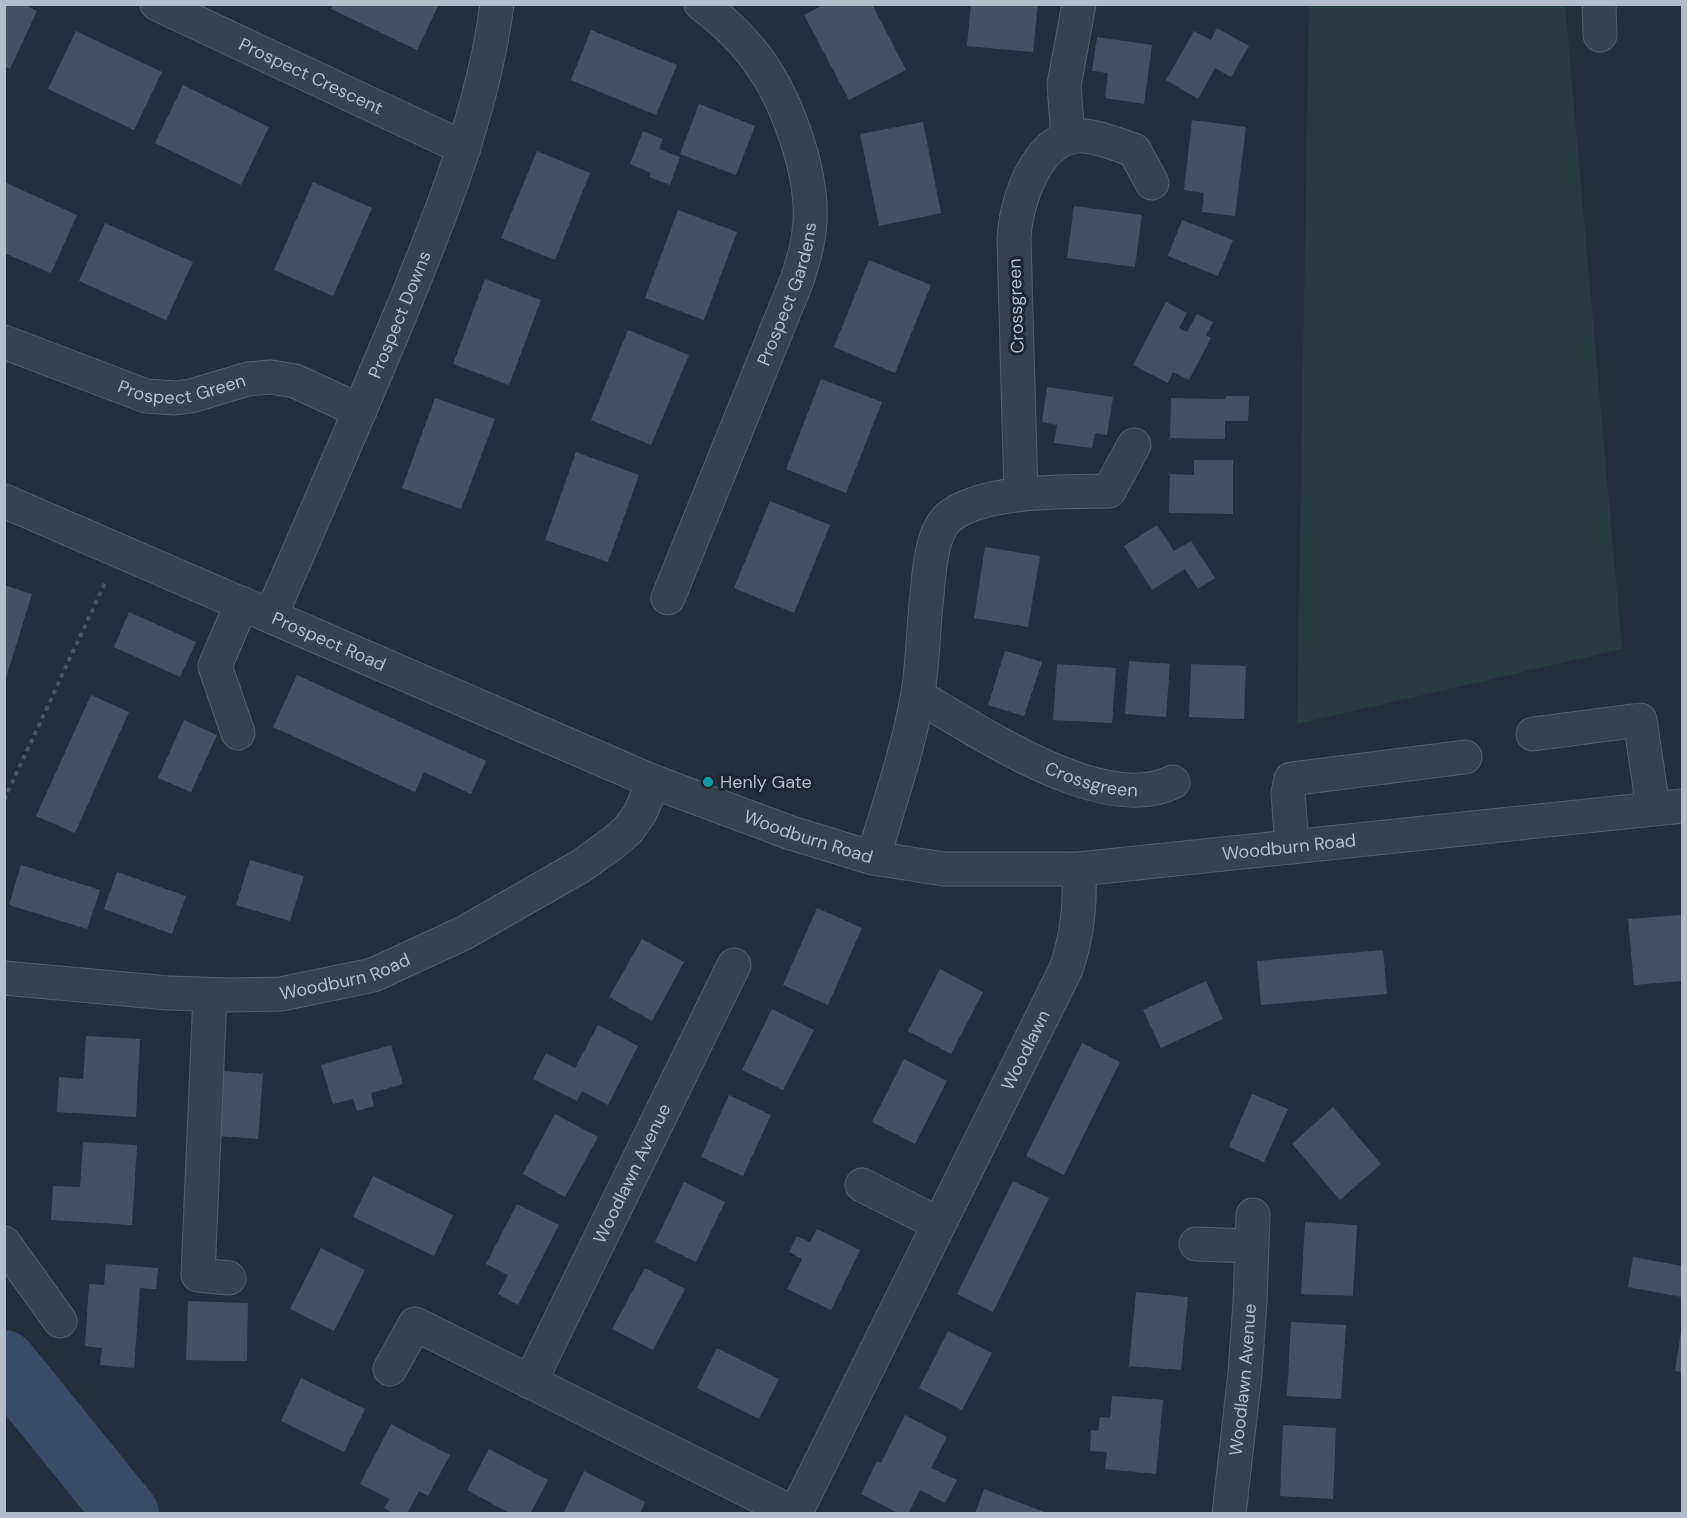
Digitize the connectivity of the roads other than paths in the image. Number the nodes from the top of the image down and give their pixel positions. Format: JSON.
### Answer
{"nodes":[{"id":1,"x":157,"y":4,"type":"edge"},
{"id":2,"x":497,"y":4,"type":"edge"},
{"id":3,"x":701,"y":4,"type":"edge"},
{"id":4,"x":1079,"y":4,"type":"edge"},
{"id":5,"x":1068,"y":138,"type":"junction"},
{"id":6,"x":464,"y":148,"type":"junction"},
{"id":7,"x":1152,"y":183,"type":"dead end"},
{"id":8,"x":4,"y":342,"type":"edge"},
{"id":9,"x":360,"y":411,"type":"junction"},
{"id":10,"x":1134,"y":445,"type":"dead end"},
{"id":11,"x":1021,"y":494,"type":"junction"},
{"id":12,"x":4,"y":501,"type":"edge"},
{"id":13,"x":668,"y":598,"type":"dead end"},
{"id":14,"x":256,"y":609,"type":"junction"},
{"id":15,"x":918,"y":696,"type":"junction"},
{"id":16,"x":238,"y":733,"type":"dead end"},
{"id":17,"x":1533,"y":734,"type":"dead end"},
{"id":18,"x":1466,"y":758,"type":"dead end"},
{"id":19,"x":654,"y":782,"type":"junction"},
{"id":20,"x":1173,"y":782,"type":"dead end"},
{"id":21,"x":1668,"y":807,"type":"edge"},
{"id":22,"x":1292,"y":847,"type":"junction"},
{"id":23,"x":873,"y":858,"type":"junction"},
{"id":24,"x":1079,"y":869,"type":"junction"},
{"id":25,"x":734,"y":965,"type":"dead end"},
{"id":26,"x":4,"y":978,"type":"edge"},
{"id":27,"x":210,"y":995,"type":"junction"},
{"id":28,"x":862,"y":1185,"type":"dead end"},
{"id":29,"x":939,"y":1224,"type":"junction"},
{"id":30,"x":4,"y":1244,"type":"edge"},
{"id":31,"x":1196,"y":1244,"type":"dead end"},
{"id":32,"x":229,"y":1278,"type":"dead end"},
{"id":33,"x":60,"y":1321,"type":"dead end"},
{"id":34,"x":390,"y":1369,"type":"dead end"},
{"id":35,"x":530,"y":1382,"type":"junction"},
{"id":36,"x":795,"y":1514,"type":"edge"},
{"id":37,"x":1229,"y":1514,"type":"edge"}],
"edges":[{"from":1,"to":6,"type":"street","name":"Prospect Crescent"},
{"from":2,"to":6,"type":"street","name":"Prospect Downs"},
{"from":3,"to":13,"type":"street","name":"Prospect Gardens"},
{"from":4,"to":5,"type":"street"},
{"from":5,"to":7,"type":"street"},
{"from":5,"to":11,"type":"street","name":"Crossgreen"},
{"from":6,"to":9,"type":"street","name":"Prospect Downs"},
{"from":8,"to":9,"type":"street","name":"Prospect Green"},
{"from":9,"to":14,"type":"street","name":"Prospect Downs"},
{"from":10,"to":11,"type":"street"},
{"from":11,"to":15,"type":"street"},
{"from":12,"to":14,"type":"street","name":"Prospect Road"},
{"from":14,"to":16,"type":"street","name":"Prospect Downs"},
{"from":14,"to":19,"type":"street","name":"Prospect Road"},
{"from":15,"to":20,"type":"street","name":"Crossgreen"},
{"from":15,"to":23,"type":"street"},
{"from":17,"to":21,"type":"street"},
{"from":18,"to":22,"type":"street"},
{"from":19,"to":23,"type":"street","name":"Woodburn Road"},
{"from":19,"to":27,"type":"street","name":"Woodburn Road"},
{"from":21,"to":22,"type":"street","name":"Woodburn Road"},
{"from":22,"to":24,"type":"street","name":"Woodburn Road"},
{"from":23,"to":24,"type":"street","name":"Woodburn Road"},
{"from":24,"to":29,"type":"street","name":"Woodlawn"},
{"from":25,"to":35,"type":"street","name":"Woodlawn Avenue"},
{"from":26,"to":27,"type":"street","name":"Woodburn Road"},
{"from":27,"to":32,"type":"street"},
{"from":28,"to":29,"type":"street"},
{"from":29,"to":36,"type":"street","name":"Woodlawn"},
{"from":30,"to":33,"type":"street"},
{"from":31,"to":37,"type":"street","name":"Woodlawn Avenue"},
{"from":34,"to":35,"type":"street"},
{"from":35,"to":36,"type":"street"}]}
